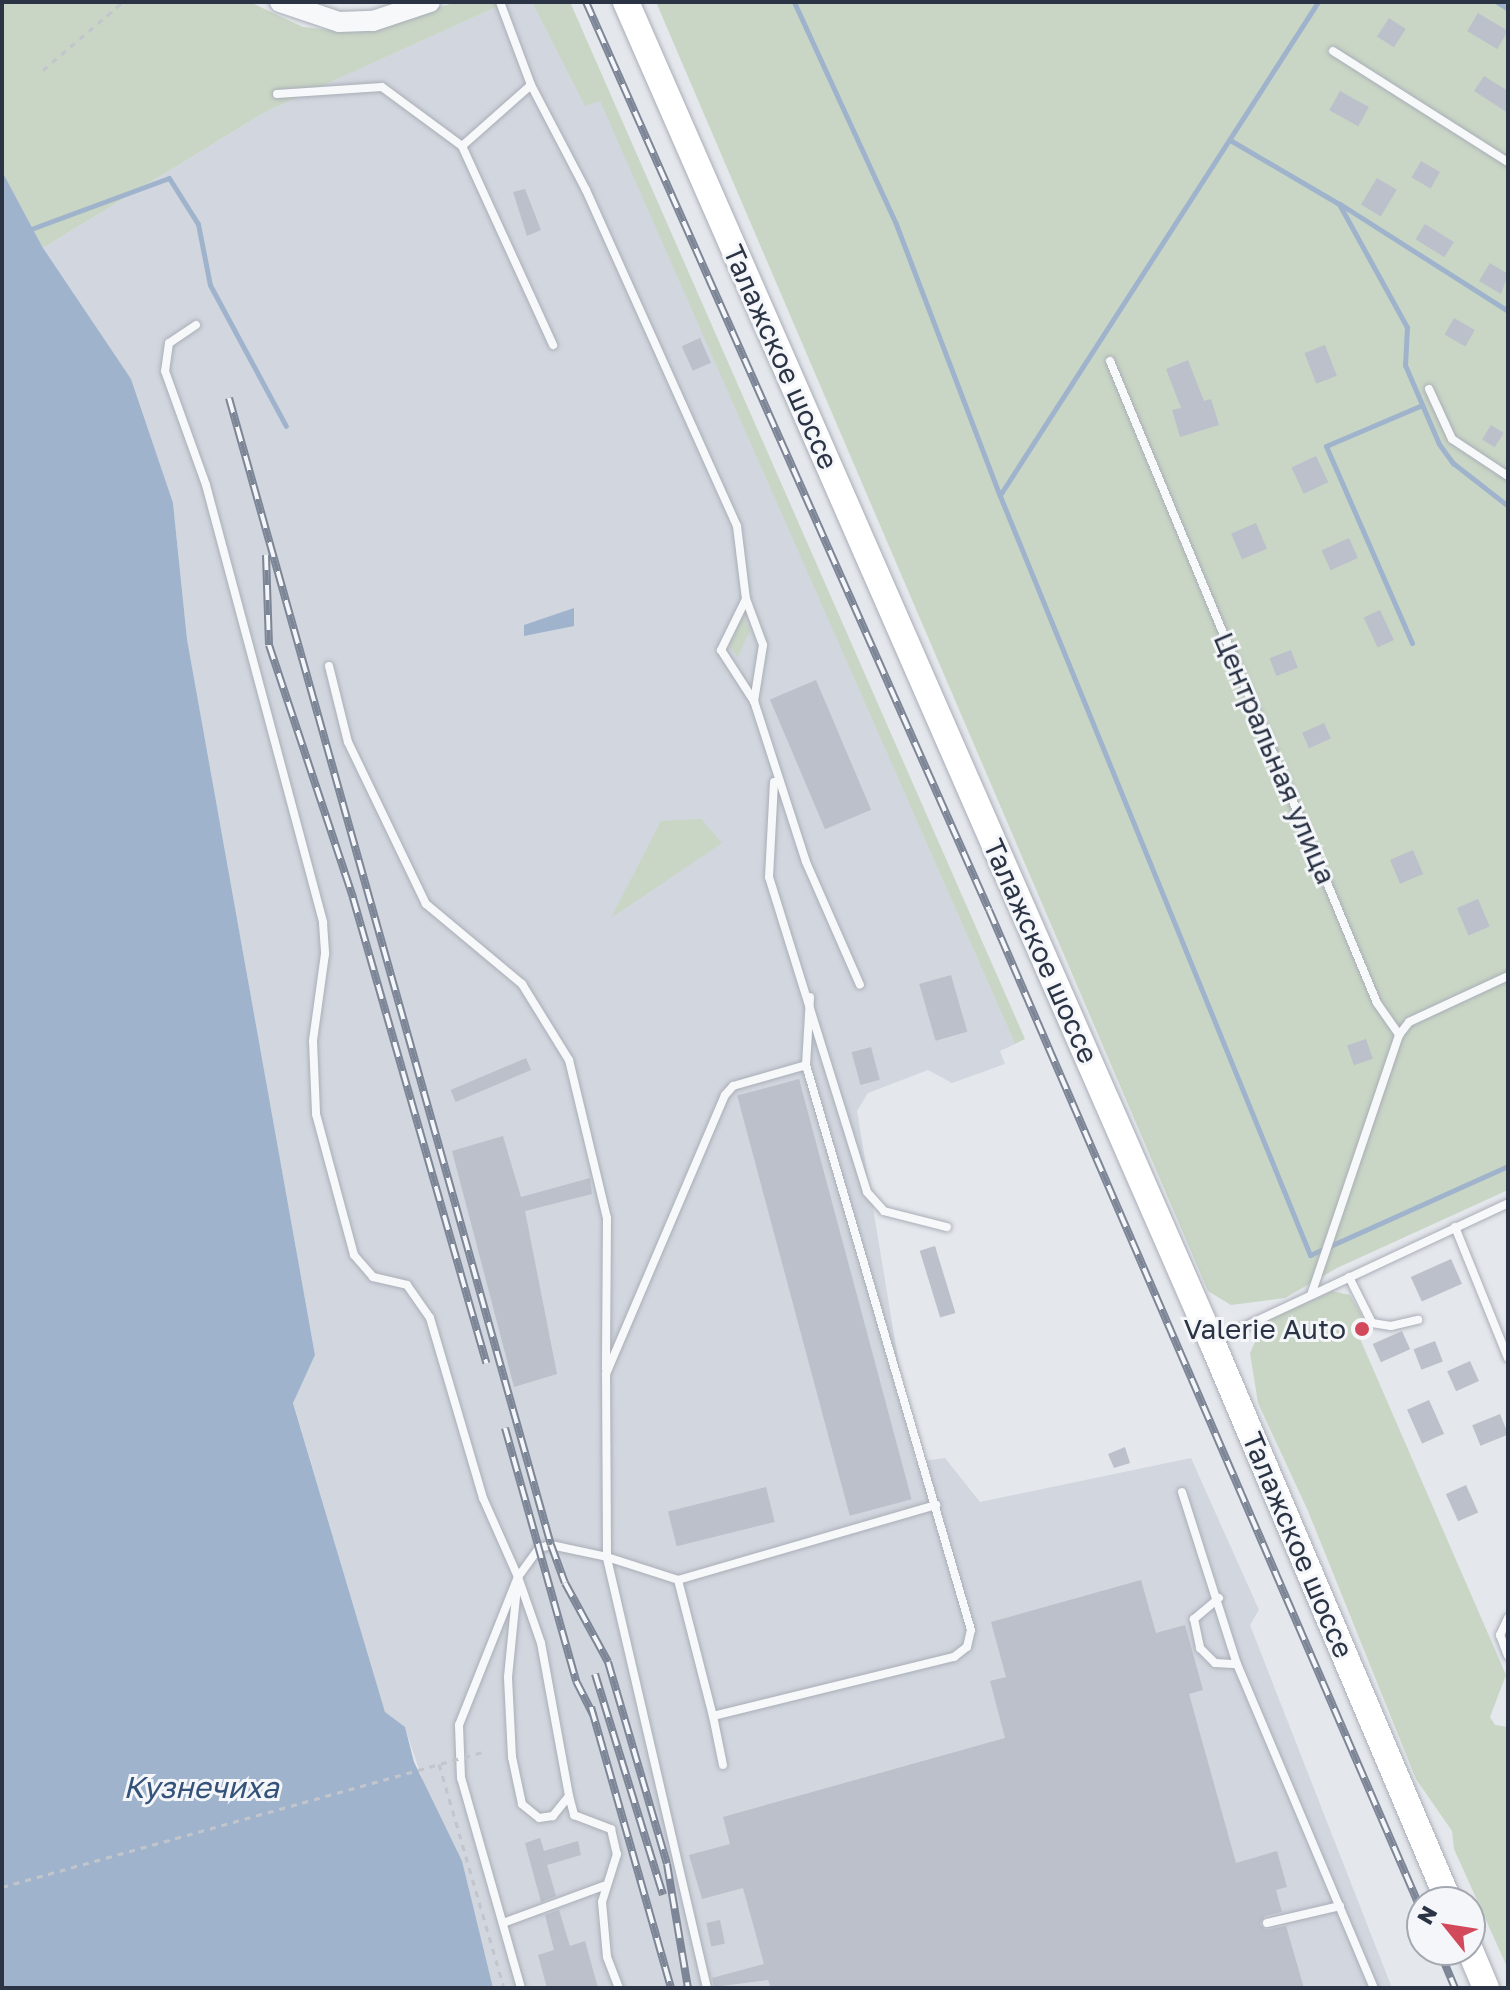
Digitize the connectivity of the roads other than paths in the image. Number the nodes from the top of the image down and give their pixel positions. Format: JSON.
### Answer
{"nodes":[{"id":1,"x":280,"y":2,"type":"edge"},
{"id":2,"x":430,"y":2,"type":"edge"},
{"id":3,"x":500,"y":2,"type":"edge"},
{"id":4,"x":626,"y":2,"type":"edge"},
{"id":5,"x":1333,"y":51,"type":"dead end"},
{"id":6,"x":531,"y":85,"type":"junction"},
{"id":7,"x":277,"y":94,"type":"dead end"},
{"id":8,"x":462,"y":146,"type":"junction"},
{"id":9,"x":1508,"y":162,"type":"edge"},
{"id":10,"x":196,"y":325,"type":"dead end"},
{"id":11,"x":553,"y":345,"type":"dead end"},
{"id":12,"x":1110,"y":361,"type":"dead end"},
{"id":13,"x":1429,"y":389,"type":"dead end"},
{"id":14,"x":1508,"y":476,"type":"edge"},
{"id":15,"x":746,"y":599,"type":"junction"},
{"id":16,"x":329,"y":666,"type":"dead end"},
{"id":17,"x":754,"y":701,"type":"junction"},
{"id":18,"x":774,"y":776,"type":"junction"},
{"id":19,"x":1508,"y":976,"type":"edge"},
{"id":20,"x":860,"y":985,"type":"dead end"},
{"id":21,"x":810,"y":997,"type":"junction"},
{"id":22,"x":1399,"y":1035,"type":"junction"},
{"id":23,"x":806,"y":1065,"type":"junction"},
{"id":24,"x":1508,"y":1203,"type":"edge"},
{"id":25,"x":947,"y":1227,"type":"dead end"},
{"id":26,"x":1455,"y":1227,"type":"junction"},
{"id":27,"x":1349,"y":1277,"type":"junction"},
{"id":28,"x":1311,"y":1295,"type":"junction"},
{"id":29,"x":1418,"y":1320,"type":"dead end"},
{"id":30,"x":1212,"y":1342,"type":"junction"},
{"id":31,"x":1508,"y":1358,"type":"edge"},
{"id":32,"x":606,"y":1374,"type":"junction"},
{"id":33,"x":1182,"y":1492,"type":"dead end"},
{"id":34,"x":936,"y":1505,"type":"junction"},
{"id":35,"x":607,"y":1557,"type":"junction"},
{"id":36,"x":518,"y":1577,"type":"junction"},
{"id":37,"x":678,"y":1580,"type":"junction"},
{"id":38,"x":1219,"y":1598,"type":"junction"},
{"id":39,"x":1508,"y":1618,"type":"edge"},
{"id":40,"x":1508,"y":1656,"type":"edge"},
{"id":41,"x":1237,"y":1664,"type":"junction"},
{"id":42,"x":713,"y":1716,"type":"junction"},
{"id":43,"x":723,"y":1765,"type":"dead end"},
{"id":44,"x":569,"y":1796,"type":"junction"},
{"id":45,"x":603,"y":1886,"type":"junction"},
{"id":46,"x":1442,"y":1886,"type":"edge"},
{"id":47,"x":1340,"y":1906,"type":"junction"},
{"id":48,"x":503,"y":1923,"type":"junction"},
{"id":49,"x":1267,"y":1923,"type":"dead end"},
{"id":50,"x":1477,"y":1966,"type":"edge"},
{"id":51,"x":521,"y":1988,"type":"edge"},
{"id":52,"x":619,"y":1988,"type":"edge"},
{"id":53,"x":707,"y":1988,"type":"edge"},
{"id":54,"x":1374,"y":1988,"type":"edge"},
{"id":55,"x":1486,"y":1988,"type":"edge"}],
"edges":[{"from":1,"to":2,"type":"street"},
{"from":3,"to":6,"type":"lane"},
{"from":4,"to":30,"type":"main road","name":"Талажское шоссе"},
{"from":5,"to":9,"type":"lane"},
{"from":6,"to":8,"type":"lane"},
{"from":6,"to":15,"type":"lane"},
{"from":7,"to":8,"type":"lane"},
{"from":8,"to":11,"type":"lane"},
{"from":10,"to":36,"type":"lane"},
{"from":12,"to":22,"type":"lane","name":"Центральная улица"},
{"from":13,"to":14,"type":"lane"},
{"from":15,"to":17,"type":"lane"},
{"from":15,"to":17,"type":"lane"},
{"from":16,"to":32,"type":"lane"},
{"from":17,"to":18,"type":"lane"},
{"from":18,"to":20,"type":"lane"},
{"from":18,"to":21,"type":"lane"},
{"from":19,"to":22,"type":"lane"},
{"from":21,"to":23,"type":"lane"},
{"from":21,"to":25,"type":"lane"},
{"from":22,"to":28,"type":"lane"},
{"from":23,"to":32,"type":"lane"},
{"from":23,"to":34,"type":"lane"},
{"from":24,"to":26,"type":"lane"},
{"from":26,"to":27,"type":"lane"},
{"from":26,"to":31,"type":"lane"},
{"from":27,"to":28,"type":"lane"},
{"from":27,"to":29,"type":"lane"},
{"from":28,"to":30,"type":"lane"},
{"from":30,"to":46,"type":"main road","name":"Талажское шоссе"},
{"from":32,"to":35,"type":"lane"},
{"from":33,"to":38,"type":"lane"},
{"from":34,"to":37,"type":"lane"},
{"from":34,"to":42,"type":"lane"},
{"from":35,"to":36,"type":"lane"},
{"from":35,"to":37,"type":"lane"},
{"from":35,"to":53,"type":"lane"},
{"from":36,"to":44,"type":"lane"},
{"from":36,"to":44,"type":"lane"},
{"from":36,"to":48,"type":"lane"},
{"from":37,"to":42,"type":"lane"},
{"from":38,"to":41,"type":"lane"},
{"from":38,"to":41,"type":"lane"},
{"from":39,"to":40,"type":"lane"},
{"from":41,"to":47,"type":"lane"},
{"from":42,"to":43,"type":"lane"},
{"from":44,"to":45,"type":"lane"},
{"from":45,"to":48,"type":"lane"},
{"from":45,"to":52,"type":"lane"},
{"from":47,"to":49,"type":"lane"},
{"from":47,"to":54,"type":"lane"},
{"from":48,"to":51,"type":"lane"},
{"from":50,"to":55,"type":"main road"}]}
